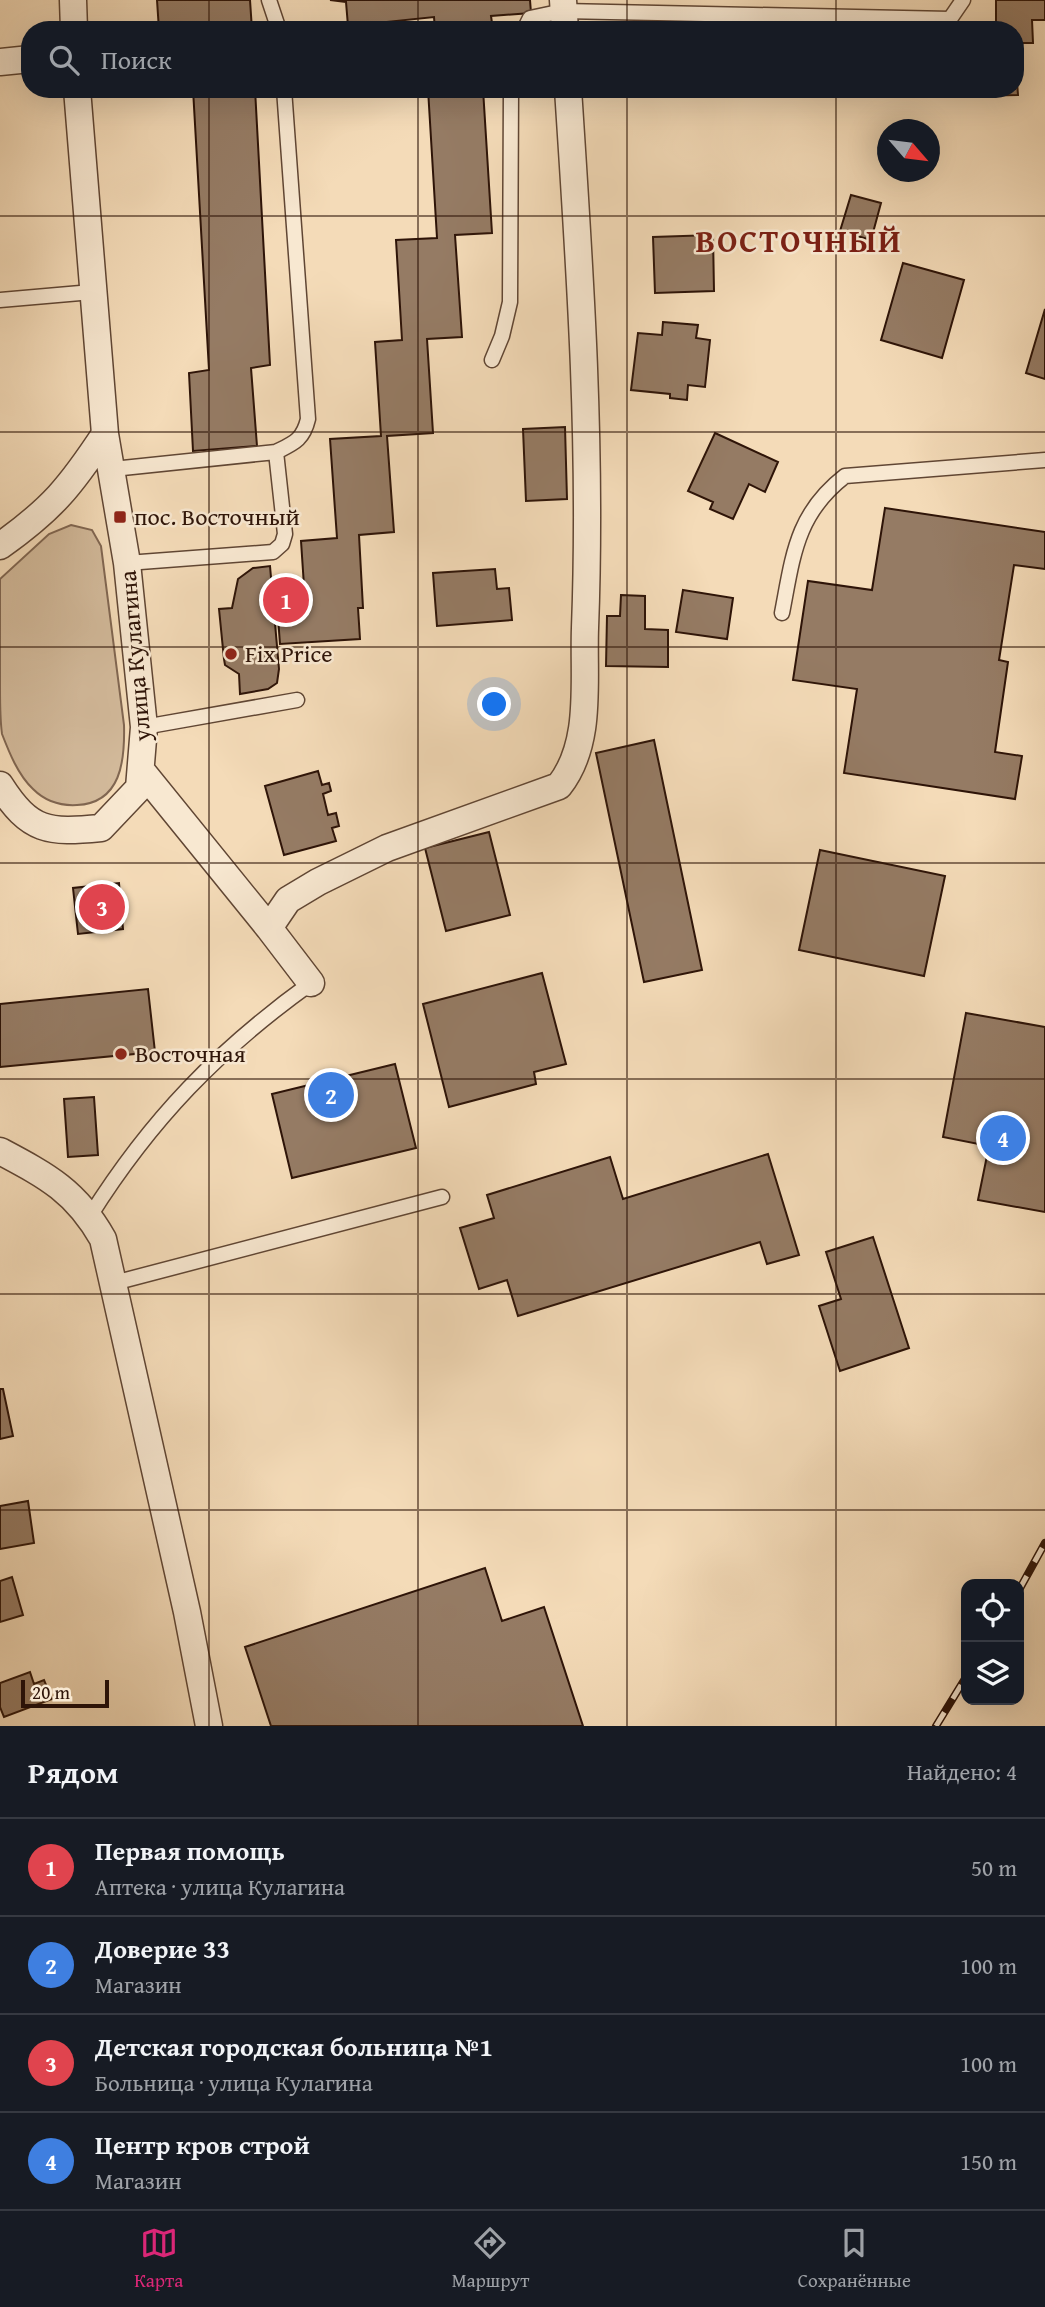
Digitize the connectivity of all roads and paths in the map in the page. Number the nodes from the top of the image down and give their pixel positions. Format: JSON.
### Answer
{"nodes":[{"id":1,"x":73,"y":0,"type":"edge"},
{"id":2,"x":269,"y":0,"type":"edge"},
{"id":3,"x":963,"y":0,"type":"edge"},
{"id":4,"x":564,"y":14,"type":"edge"},
{"id":5,"x":74,"y":21,"type":"edge"},
{"id":6,"x":276,"y":21,"type":"edge"},
{"id":7,"x":528,"y":21,"type":"edge"},
{"id":8,"x":21,"y":59,"type":"edge"},
{"id":9,"x":0,"y":62,"type":"edge"},
{"id":10,"x":78,"y":98,"type":"edge"},
{"id":11,"x":285,"y":98,"type":"edge"},
{"id":12,"x":511,"y":98,"type":"edge"},
{"id":13,"x":569,"y":98,"type":"edge"},
{"id":14,"x":92,"y":292,"type":"junction"},
{"id":15,"x":0,"y":300,"type":"edge"},
{"id":16,"x":492,"y":360,"type":"dead end"},
{"id":17,"x":105,"y":434,"type":"junction"},
{"id":18,"x":276,"y":452,"type":"junction"},
{"id":19,"x":1045,"y":460,"type":"edge"},
{"id":20,"x":113,"y":469,"type":"junction"},
{"id":21,"x":0,"y":546,"type":"edge"},
{"id":22,"x":127,"y":563,"type":"junction"},
{"id":23,"x":782,"y":613,"type":"dead end"},
{"id":24,"x":297,"y":700,"type":"dead end"},
{"id":25,"x":145,"y":727,"type":"junction"},
{"id":26,"x":141,"y":770,"type":"junction"},
{"id":27,"x":3,"y":797,"type":"edge"},
{"id":28,"x":269,"y":929,"type":"junction"},
{"id":29,"x":311,"y":983,"type":"joint"},
{"id":30,"x":0,"y":1151,"type":"edge"},
{"id":31,"x":442,"y":1197,"type":"dead end"},
{"id":32,"x":90,"y":1216,"type":"junction"},
{"id":33,"x":114,"y":1283,"type":"junction"},
{"id":34,"x":209,"y":1726,"type":"edge"}],
"edges":[{"from":1,"to":5,"type":"street"},
{"from":2,"to":6,"type":"lane"},
{"from":3,"to":4,"type":"lane"},
{"from":4,"to":7,"type":"lane"},
{"from":8,"to":9,"type":"street"},
{"from":10,"to":14,"type":"street","name":"улица Кулагина"},
{"from":11,"to":18,"type":"lane"},
{"from":12,"to":16,"type":"lane"},
{"from":13,"to":28,"type":"street"},
{"from":14,"to":15,"type":"lane"},
{"from":14,"to":17,"type":"street","name":"улица Кулагина"},
{"from":17,"to":20,"type":"street","name":"улица Кулагина"},
{"from":17,"to":21,"type":"street"},
{"from":18,"to":20,"type":"lane"},
{"from":18,"to":22,"type":"lane"},
{"from":19,"to":23,"type":"lane"},
{"from":20,"to":22,"type":"street","name":"улица Кулагина"},
{"from":22,"to":25,"type":"street","name":"улица Кулагина"},
{"from":24,"to":25,"type":"lane"},
{"from":25,"to":26,"type":"street","name":"улица Кулагина"},
{"from":26,"to":27,"type":"street","name":"улица Кулагина"},
{"from":26,"to":28,"type":"street"},
{"from":28,"to":29,"type":"street"},
{"from":29,"to":32,"type":"lane"},
{"from":30,"to":32,"type":"street"},
{"from":31,"to":33,"type":"lane"},
{"from":32,"to":33,"type":"street"},
{"from":33,"to":34,"type":"street"}]}
